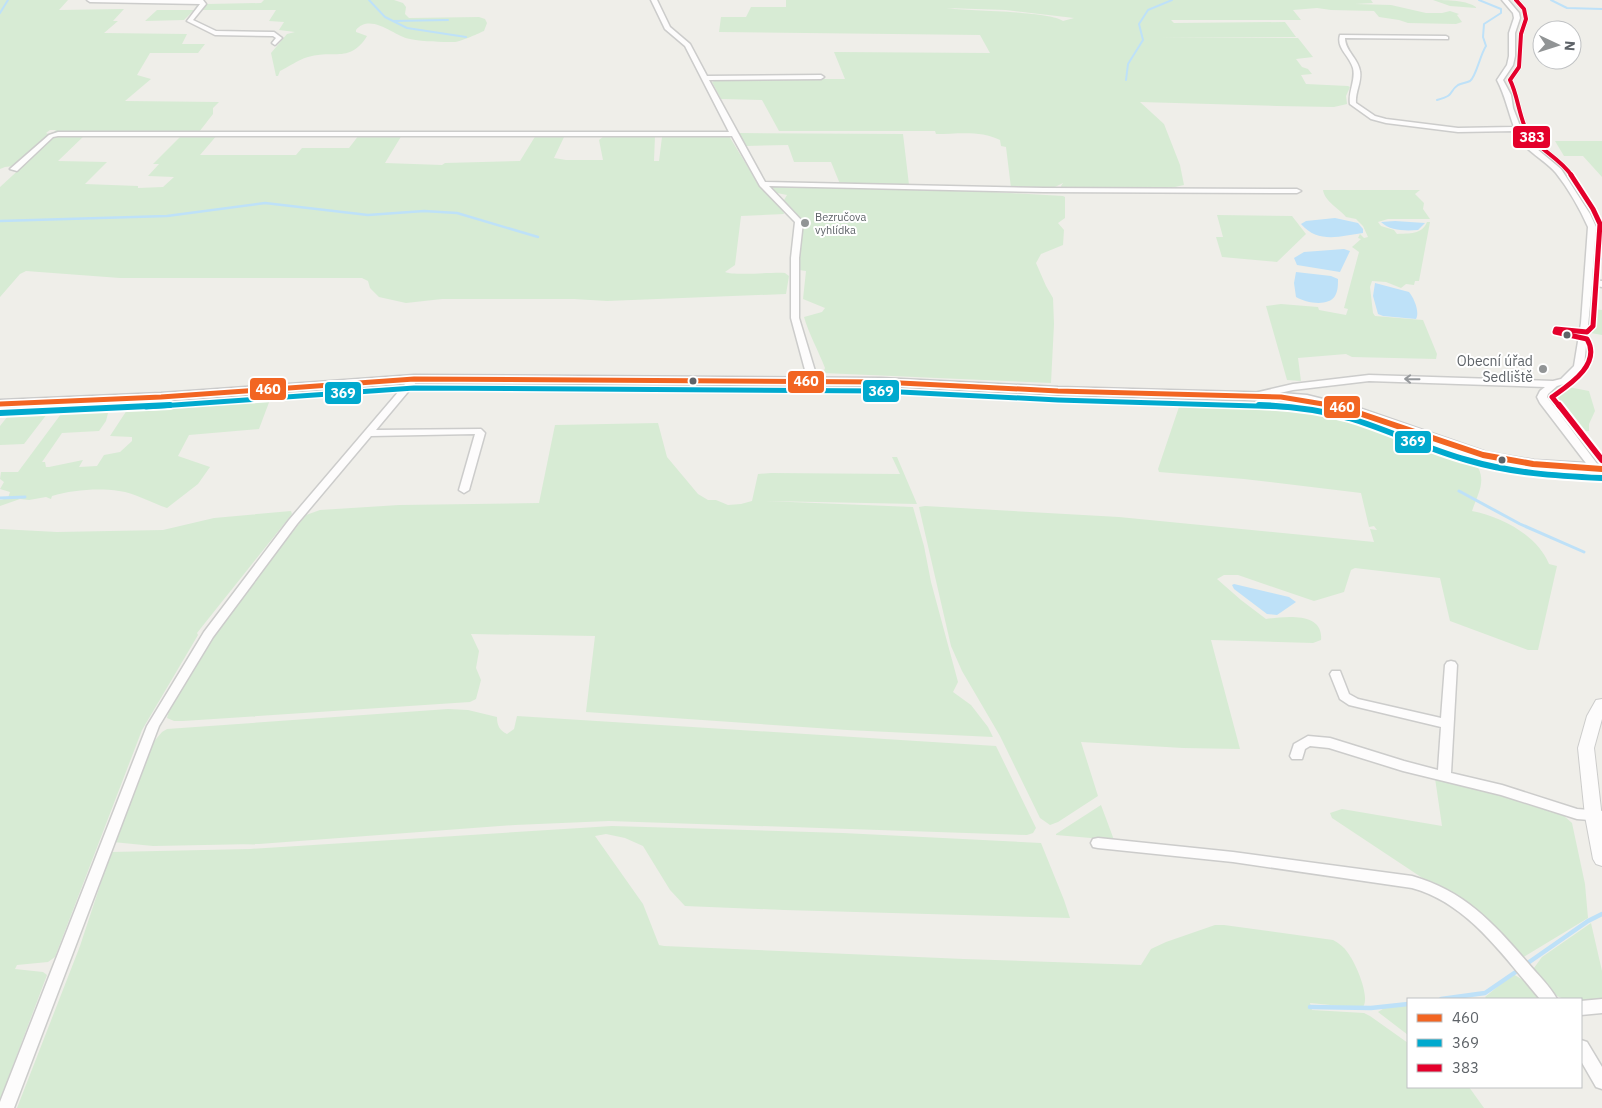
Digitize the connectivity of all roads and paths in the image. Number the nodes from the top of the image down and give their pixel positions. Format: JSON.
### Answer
{"nodes":[{"id":1,"x":90,"y":0,"type":"edge"},
{"id":2,"x":654,"y":0,"type":"edge"},
{"id":3,"x":1505,"y":0,"type":"edge"},
{"id":4,"x":1446,"y":38,"type":"dead end"},
{"id":5,"x":275,"y":43,"type":"dead end"},
{"id":6,"x":821,"y":77,"type":"dead end"},
{"id":7,"x":705,"y":78,"type":"junction"},
{"id":8,"x":1518,"y":129,"type":"junction"},
{"id":9,"x":734,"y":134,"type":"junction"},
{"id":10,"x":14,"y":169,"type":"dead end"},
{"id":11,"x":763,"y":184,"type":"junction"},
{"id":12,"x":1297,"y":191,"type":"dead end"},
{"id":13,"x":1588,"y":282,"type":"junction"},
{"id":14,"x":1602,"y":284,"type":"edge"},
{"id":15,"x":414,"y":378,"type":"junction"},
{"id":16,"x":813,"y":381,"type":"junction"},
{"id":17,"x":1554,"y":384,"type":"junction"},
{"id":18,"x":1250,"y":396,"type":"junction"},
{"id":19,"x":0,"y":404,"type":"edge"},
{"id":20,"x":368,"y":433,"type":"junction"},
{"id":21,"x":1600,"y":471,"type":"edge"},
{"id":22,"x":464,"y":490,"type":"dead end"},
{"id":23,"x":1451,"y":665,"type":"dead end"},
{"id":24,"x":1336,"y":674,"type":"dead end"},
{"id":25,"x":1602,"y":704,"type":"edge"},
{"id":26,"x":1446,"y":724,"type":"junction"},
{"id":27,"x":1298,"y":756,"type":"dead end"},
{"id":28,"x":1444,"y":776,"type":"junction"},
{"id":29,"x":1597,"y":816,"type":"edge"},
{"id":30,"x":1098,"y":843,"type":"dead end"},
{"id":31,"x":1602,"y":859,"type":"edge"},
{"id":32,"x":1548,"y":998,"type":"edge"},
{"id":33,"x":1602,"y":1006,"type":"edge"},
{"id":34,"x":1582,"y":1008,"type":"edge"},
{"id":35,"x":1582,"y":1049,"type":"edge"},
{"id":36,"x":1602,"y":1082,"type":"edge"},
{"id":37,"x":6,"y":1108,"type":"edge"}],
"edges":[{"from":1,"to":5,"type":"street"},
{"from":2,"to":7,"type":"street"},
{"from":3,"to":8,"type":"street"},
{"from":4,"to":8,"type":"street"},
{"from":6,"to":7,"type":"street"},
{"from":7,"to":9,"type":"street"},
{"from":8,"to":13,"type":"street"},
{"from":9,"to":10,"type":"street"},
{"from":9,"to":11,"type":"street"},
{"from":11,"to":12,"type":"street"},
{"from":11,"to":16,"type":"street"},
{"from":13,"to":14,"type":"street"},
{"from":13,"to":17,"type":"street"},
{"from":15,"to":16,"type":"main road"},
{"from":15,"to":19,"type":"main road"},
{"from":15,"to":20,"type":"street"},
{"from":16,"to":18,"type":"main road"},
{"from":17,"to":18,"type":"street","one_way":true},
{"from":17,"to":21,"type":"street"},
{"from":18,"to":21,"type":"main road"},
{"from":20,"to":22,"type":"street"},
{"from":20,"to":37,"type":"street"},
{"from":23,"to":26,"type":"street"},
{"from":24,"to":26,"type":"street"},
{"from":25,"to":29,"type":"street"},
{"from":26,"to":28,"type":"street"},
{"from":27,"to":28,"type":"street"},
{"from":28,"to":29,"type":"street"},
{"from":29,"to":31,"type":"street"},
{"from":30,"to":32,"type":"street"},
{"from":33,"to":34,"type":"street"},
{"from":35,"to":36,"type":"street"}]}
